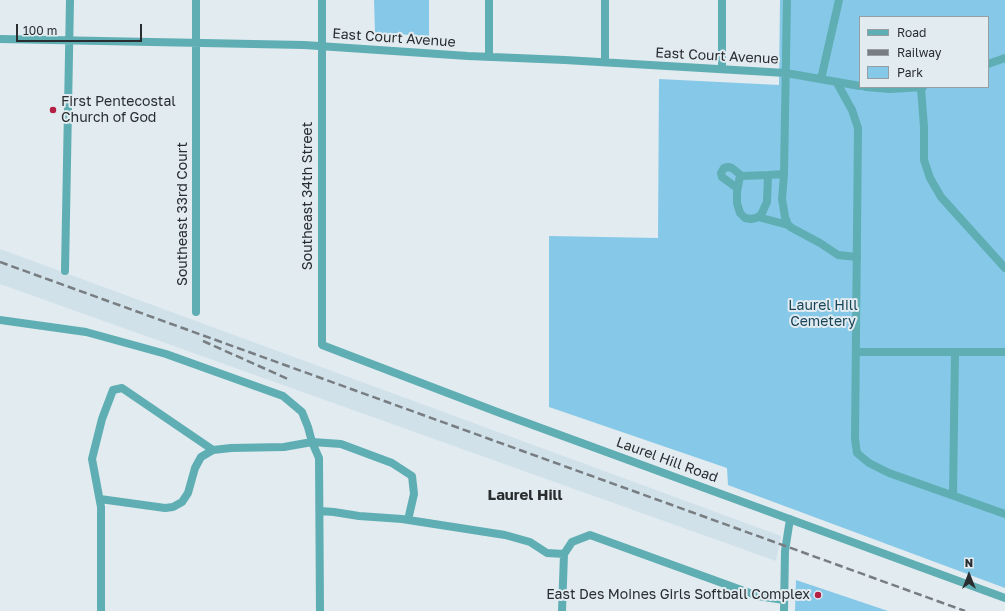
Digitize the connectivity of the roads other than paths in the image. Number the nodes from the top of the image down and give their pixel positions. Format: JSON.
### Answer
{"nodes":[{"id":1,"x":70,"y":0,"type":"edge"},
{"id":2,"x":196,"y":0,"type":"edge"},
{"id":3,"x":322,"y":0,"type":"edge"},
{"id":4,"x":489,"y":0,"type":"edge"},
{"id":5,"x":605,"y":0,"type":"edge"},
{"id":6,"x":722,"y":0,"type":"edge"},
{"id":7,"x":786,"y":0,"type":"edge"},
{"id":8,"x":839,"y":0,"type":"edge"},
{"id":9,"x":0,"y":39,"type":"edge"},
{"id":10,"x":70,"y":40,"type":"junction"},
{"id":11,"x":196,"y":43,"type":"junction"},
{"id":12,"x":321,"y":46,"type":"junction"},
{"id":13,"x":489,"y":57,"type":"junction"},
{"id":14,"x":1005,"y":58,"type":"edge"},
{"id":15,"x":605,"y":62,"type":"junction"},
{"id":16,"x":989,"y":64,"type":"edge"},
{"id":17,"x":722,"y":69,"type":"junction"},
{"id":18,"x":786,"y":73,"type":"junction"},
{"id":19,"x":820,"y":80,"type":"junction"},
{"id":20,"x":837,"y":83,"type":"junction"},
{"id":21,"x":859,"y":86,"type":"edge"},
{"id":22,"x":878,"y":88,"type":"edge"},
{"id":23,"x":922,"y":88,"type":"edge"},
{"id":24,"x":784,"y":174,"type":"junction"},
{"id":25,"x":768,"y":175,"type":"junction"},
{"id":26,"x":742,"y":176,"type":"junction"},
{"id":27,"x":737,"y":188,"type":"junction"},
{"id":28,"x":758,"y":217,"type":"junction"},
{"id":29,"x":788,"y":225,"type":"junction"},
{"id":30,"x":857,"y":257,"type":"junction"},
{"id":31,"x":1005,"y":268,"type":"edge"},
{"id":32,"x":65,"y":271,"type":"dead end"},
{"id":33,"x":196,"y":312,"type":"dead end"},
{"id":34,"x":0,"y":320,"type":"edge"},
{"id":35,"x":322,"y":345,"type":"joint"},
{"id":36,"x":856,"y":352,"type":"junction"},
{"id":37,"x":955,"y":352,"type":"junction"},
{"id":38,"x":1005,"y":352,"type":"edge"},
{"id":39,"x":312,"y":442,"type":"junction"},
{"id":40,"x":213,"y":450,"type":"junction"},
{"id":41,"x":953,"y":495,"type":"junction"},
{"id":42,"x":100,"y":499,"type":"junction"},
{"id":43,"x":320,"y":511,"type":"junction"},
{"id":44,"x":1005,"y":514,"type":"edge"},
{"id":45,"x":790,"y":519,"type":"junction"},
{"id":46,"x":408,"y":520,"type":"junction"},
{"id":47,"x":564,"y":554,"type":"junction"},
{"id":48,"x":1005,"y":598,"type":"edge"},
{"id":49,"x":784,"y":600,"type":"junction"},
{"id":50,"x":101,"y":611,"type":"edge"},
{"id":51,"x":320,"y":611,"type":"edge"},
{"id":52,"x":562,"y":611,"type":"edge"},
{"id":53,"x":784,"y":611,"type":"edge"}],
"edges":[{"from":1,"to":10,"type":"street"},
{"from":2,"to":11,"type":"street","name":"Southeast 33rd Court"},
{"from":3,"to":12,"type":"street","name":"Southeast 34th Street"},
{"from":4,"to":13,"type":"street"},
{"from":5,"to":15,"type":"street"},
{"from":6,"to":17,"type":"street"},
{"from":7,"to":18,"type":"street"},
{"from":8,"to":19,"type":"street"},
{"from":9,"to":10,"type":"street","name":"East Court Avenue"},
{"from":10,"to":11,"type":"street","name":"East Court Avenue"},
{"from":10,"to":32,"type":"street"},
{"from":11,"to":12,"type":"street","name":"East Court Avenue"},
{"from":11,"to":33,"type":"street","name":"Southeast 33rd Court"},
{"from":12,"to":13,"type":"street","name":"East Court Avenue"},
{"from":12,"to":35,"type":"street","name":"Southeast 34th Street"},
{"from":13,"to":15,"type":"street","name":"East Court Avenue"},
{"from":14,"to":16,"type":"street"},
{"from":15,"to":17,"type":"street","name":"East Court Avenue"},
{"from":17,"to":18,"type":"street","name":"East Court Avenue"},
{"from":18,"to":19,"type":"street","name":"East Court Avenue"},
{"from":18,"to":24,"type":"street"},
{"from":19,"to":20,"type":"street","name":"East Court Avenue"},
{"from":20,"to":21,"type":"street","name":"East Court Avenue"},
{"from":20,"to":30,"type":"street"},
{"from":22,"to":23,"type":"street"},
{"from":23,"to":31,"type":"street"},
{"from":24,"to":25,"type":"street"},
{"from":24,"to":29,"type":"street"},
{"from":25,"to":26,"type":"street"},
{"from":25,"to":28,"type":"street"},
{"from":26,"to":27,"type":"street"},
{"from":26,"to":27,"type":"street"},
{"from":27,"to":28,"type":"street"},
{"from":28,"to":29,"type":"street"},
{"from":29,"to":30,"type":"street"},
{"from":30,"to":36,"type":"street"},
{"from":34,"to":39,"type":"street"},
{"from":35,"to":45,"type":"street","name":"Laurel Hill Road"},
{"from":36,"to":37,"type":"street"},
{"from":36,"to":41,"type":"street"},
{"from":37,"to":38,"type":"street"},
{"from":37,"to":41,"type":"street"},
{"from":39,"to":40,"type":"street"},
{"from":39,"to":43,"type":"street"},
{"from":39,"to":46,"type":"street"},
{"from":40,"to":42,"type":"street"},
{"from":40,"to":42,"type":"street"},
{"from":41,"to":44,"type":"street"},
{"from":42,"to":50,"type":"street"},
{"from":43,"to":46,"type":"street"},
{"from":43,"to":51,"type":"street"},
{"from":45,"to":48,"type":"street","name":"Laurel Hill Road"},
{"from":45,"to":49,"type":"street"},
{"from":46,"to":47,"type":"street"},
{"from":47,"to":49,"type":"street"},
{"from":47,"to":52,"type":"street"},
{"from":49,"to":53,"type":"street"}]}
